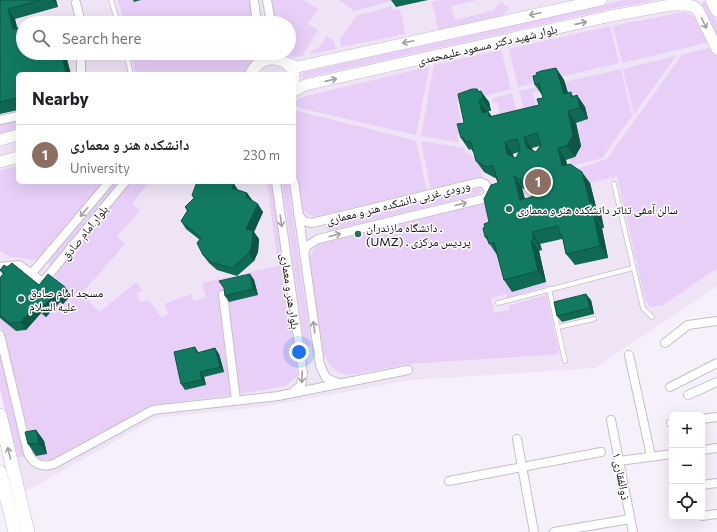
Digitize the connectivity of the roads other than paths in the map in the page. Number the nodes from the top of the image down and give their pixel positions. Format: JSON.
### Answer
{"nodes":[{"id":1,"x":112,"y":0,"type":"edge"},
{"id":2,"x":254,"y":0,"type":"edge"},
{"id":3,"x":267,"y":0,"type":"edge"},
{"id":4,"x":600,"y":0,"type":"edge"},
{"id":5,"x":670,"y":0,"type":"edge"},
{"id":6,"x":711,"y":0,"type":"edge"},
{"id":7,"x":76,"y":3,"type":"dead end"},
{"id":8,"x":688,"y":3,"type":"edge"},
{"id":9,"x":717,"y":11,"type":"edge"},
{"id":10,"x":79,"y":16,"type":"edge"},
{"id":11,"x":116,"y":16,"type":"edge"},
{"id":12,"x":256,"y":16,"type":"edge"},
{"id":13,"x":270,"y":16,"type":"edge"},
{"id":14,"x":717,"y":48,"type":"edge"},
{"id":15,"x":81,"y":60,"type":"edge"},
{"id":16,"x":128,"y":60,"type":"edge"},
{"id":17,"x":260,"y":60,"type":"edge"},
{"id":18,"x":268,"y":60,"type":"edge"},
{"id":19,"x":274,"y":60,"type":"edge"},
{"id":20,"x":282,"y":60,"type":"edge"},
{"id":21,"x":285,"y":63,"type":"junction"},
{"id":22,"x":252,"y":71,"type":"edge"},
{"id":23,"x":81,"y":72,"type":"edge"},
{"id":24,"x":131,"y":72,"type":"edge"},
{"id":25,"x":292,"y":72,"type":"edge"},
{"id":26,"x":296,"y":88,"type":"edge"},
{"id":27,"x":16,"y":116,"type":"edge"},
{"id":28,"x":0,"y":120,"type":"edge"},
{"id":29,"x":16,"y":136,"type":"edge"},
{"id":30,"x":0,"y":140,"type":"edge"},
{"id":31,"x":16,"y":158,"type":"edge"},
{"id":32,"x":0,"y":162,"type":"edge"},
{"id":33,"x":107,"y":184,"type":"edge"},
{"id":34,"x":124,"y":184,"type":"edge"},
{"id":35,"x":276,"y":184,"type":"edge"},
{"id":36,"x":294,"y":184,"type":"edge"},
{"id":37,"x":614,"y":184,"type":"dead end"},
{"id":38,"x":298,"y":213,"type":"junction"},
{"id":39,"x":304,"y":253,"type":"junction"},
{"id":40,"x":0,"y":267,"type":"edge"},
{"id":41,"x":633,"y":268,"type":"junction"},
{"id":42,"x":32,"y":273,"type":"junction"},
{"id":43,"x":549,"y":289,"type":"junction"},
{"id":44,"x":223,"y":295,"type":"edge"},
{"id":45,"x":498,"y":303,"type":"dead end"},
{"id":46,"x":652,"y":317,"type":"dead end"},
{"id":47,"x":594,"y":319,"type":"dead end"},
{"id":48,"x":717,"y":321,"type":"edge"},
{"id":49,"x":558,"y":328,"type":"junction"},
{"id":50,"x":0,"y":335,"type":"edge"},
{"id":51,"x":665,"y":343,"type":"dead end"},
{"id":52,"x":629,"y":355,"type":"dead end"},
{"id":53,"x":565,"y":361,"type":"dead end"},
{"id":54,"x":717,"y":363,"type":"edge"},
{"id":55,"x":408,"y":370,"type":"dead end"},
{"id":56,"x":717,"y":382,"type":"edge"},
{"id":57,"x":343,"y":383,"type":"junction"},
{"id":58,"x":670,"y":387,"type":"dead end"},
{"id":59,"x":290,"y":394,"type":"junction"},
{"id":60,"x":688,"y":395,"type":"dead end"},
{"id":61,"x":236,"y":400,"type":"junction"},
{"id":62,"x":0,"y":415,"type":"edge"},
{"id":63,"x":717,"y":417,"type":"edge"},
{"id":64,"x":705,"y":419,"type":"edge"},
{"id":65,"x":610,"y":420,"type":"dead end"},
{"id":66,"x":517,"y":439,"type":"dead end"},
{"id":67,"x":717,"y":448,"type":"edge"},
{"id":68,"x":705,"y":450,"type":"edge"},
{"id":69,"x":601,"y":452,"type":"dead end"},
{"id":70,"x":669,"y":454,"type":"edge"},
{"id":71,"x":651,"y":456,"type":"junction"},
{"id":72,"x":619,"y":461,"type":"junction"},
{"id":73,"x":522,"y":468,"type":"junction"},
{"id":74,"x":1,"y":477,"type":"edge"},
{"id":75,"x":449,"y":481,"type":"dead end"},
{"id":76,"x":16,"y":482,"type":"junction"},
{"id":77,"x":717,"y":482,"type":"edge"},
{"id":78,"x":705,"y":484,"type":"edge"},
{"id":79,"x":4,"y":503,"type":"edge"},
{"id":80,"x":717,"y":514,"type":"edge"},
{"id":81,"x":705,"y":516,"type":"edge"},
{"id":82,"x":630,"y":519,"type":"junction"},
{"id":83,"x":15,"y":532,"type":"edge"},
{"id":84,"x":28,"y":532,"type":"edge"},
{"id":85,"x":534,"y":532,"type":"edge"},
{"id":86,"x":554,"y":532,"type":"edge"},
{"id":87,"x":633,"y":532,"type":"edge"}],
"edges":[{"from":1,"to":11,"type":"lane"},
{"from":2,"to":12,"type":"street"},
{"from":3,"to":13,"type":"street"},
{"from":4,"to":21,"type":"main road","name":"بلوار شهید دکتر مسعود علیمحمدی","one_way":true},
{"from":5,"to":8,"type":"main road"},
{"from":6,"to":9,"type":"main road"},
{"from":7,"to":10,"type":"street"},
{"from":8,"to":14,"type":"main road","one_way":true},
{"from":26,"to":8,"type":"main road","name":"بلوار شهید دکتر مسعود علیمحمدی","one_way":true},
{"from":15,"to":23,"type":"street"},
{"from":16,"to":24,"type":"lane"},
{"from":17,"to":22,"type":"street"},
{"from":18,"to":22,"type":"main road","name":"بلوار شهید دکتر مسعود علیمحمدی"},
{"from":19,"to":21,"type":"main road","name":"بلوار شهید دکتر مسعود علیمحمدی"},
{"from":20,"to":21,"type":"street"},
{"from":21,"to":25,"type":"main road"},
{"from":27,"to":28,"type":"street"},
{"from":29,"to":30,"type":"main road"},
{"from":31,"to":32,"type":"main road"},
{"from":33,"to":42,"type":"street","name":"بلوار امام صادق","one_way":true},
{"from":34,"to":42,"type":"street","name":"بلوار امام صادق"},
{"from":35,"to":59,"type":"street","name":"بلوار هنر و معماری","one_way":true},
{"from":36,"to":38,"type":"street","name":"بلوار هنر و معماری"},
{"from":37,"to":41,"type":"lane"},
{"from":38,"to":39,"type":"street","name":"بلوار هنر و معماری"},
{"from":39,"to":38,"type":"street","name":"ورودی غربی دانشکده هنر و معماری","one_way":true},
{"from":57,"to":39,"type":"street","name":"بلوار هنر و معماری","one_way":true},
{"from":40,"to":42,"type":"street"},
{"from":41,"to":43,"type":"lane"},
{"from":41,"to":46,"type":"lane"},
{"from":43,"to":45,"type":"lane"},
{"from":43,"to":49,"type":"lane"},
{"from":44,"to":61,"type":"street"},
{"from":47,"to":49,"type":"lane"},
{"from":48,"to":51,"type":"street"},
{"from":49,"to":53,"type":"lane"},
{"from":50,"to":61,"type":"street"},
{"from":52,"to":71,"type":"street"},
{"from":54,"to":58,"type":"street"},
{"from":55,"to":57,"type":"street"},
{"from":56,"to":60,"type":"street"},
{"from":57,"to":59,"type":"street"},
{"from":59,"to":61,"type":"street"},
{"from":76,"to":62,"type":"main road","one_way":true},
{"from":63,"to":64,"type":"street"},
{"from":65,"to":72,"type":"street","name":"ذوالفقاری ۱"},
{"from":66,"to":73,"type":"street"},
{"from":67,"to":68,"type":"street"},
{"from":69,"to":73,"type":"street"},
{"from":70,"to":71,"type":"street"},
{"from":71,"to":72,"type":"street"},
{"from":72,"to":82,"type":"street","name":"ذوالفقاری ۱"},
{"from":73,"to":75,"type":"street"},
{"from":73,"to":85,"type":"street"},
{"from":74,"to":76,"type":"main road"},
{"from":74,"to":79,"type":"main road"},
{"from":76,"to":84,"type":"main road"},
{"from":77,"to":78,"type":"street"},
{"from":79,"to":83,"type":"main road"},
{"from":80,"to":81,"type":"street"},
{"from":82,"to":86,"type":"street"},
{"from":82,"to":87,"type":"street","name":"ذوالفقاری ۱"}]}
